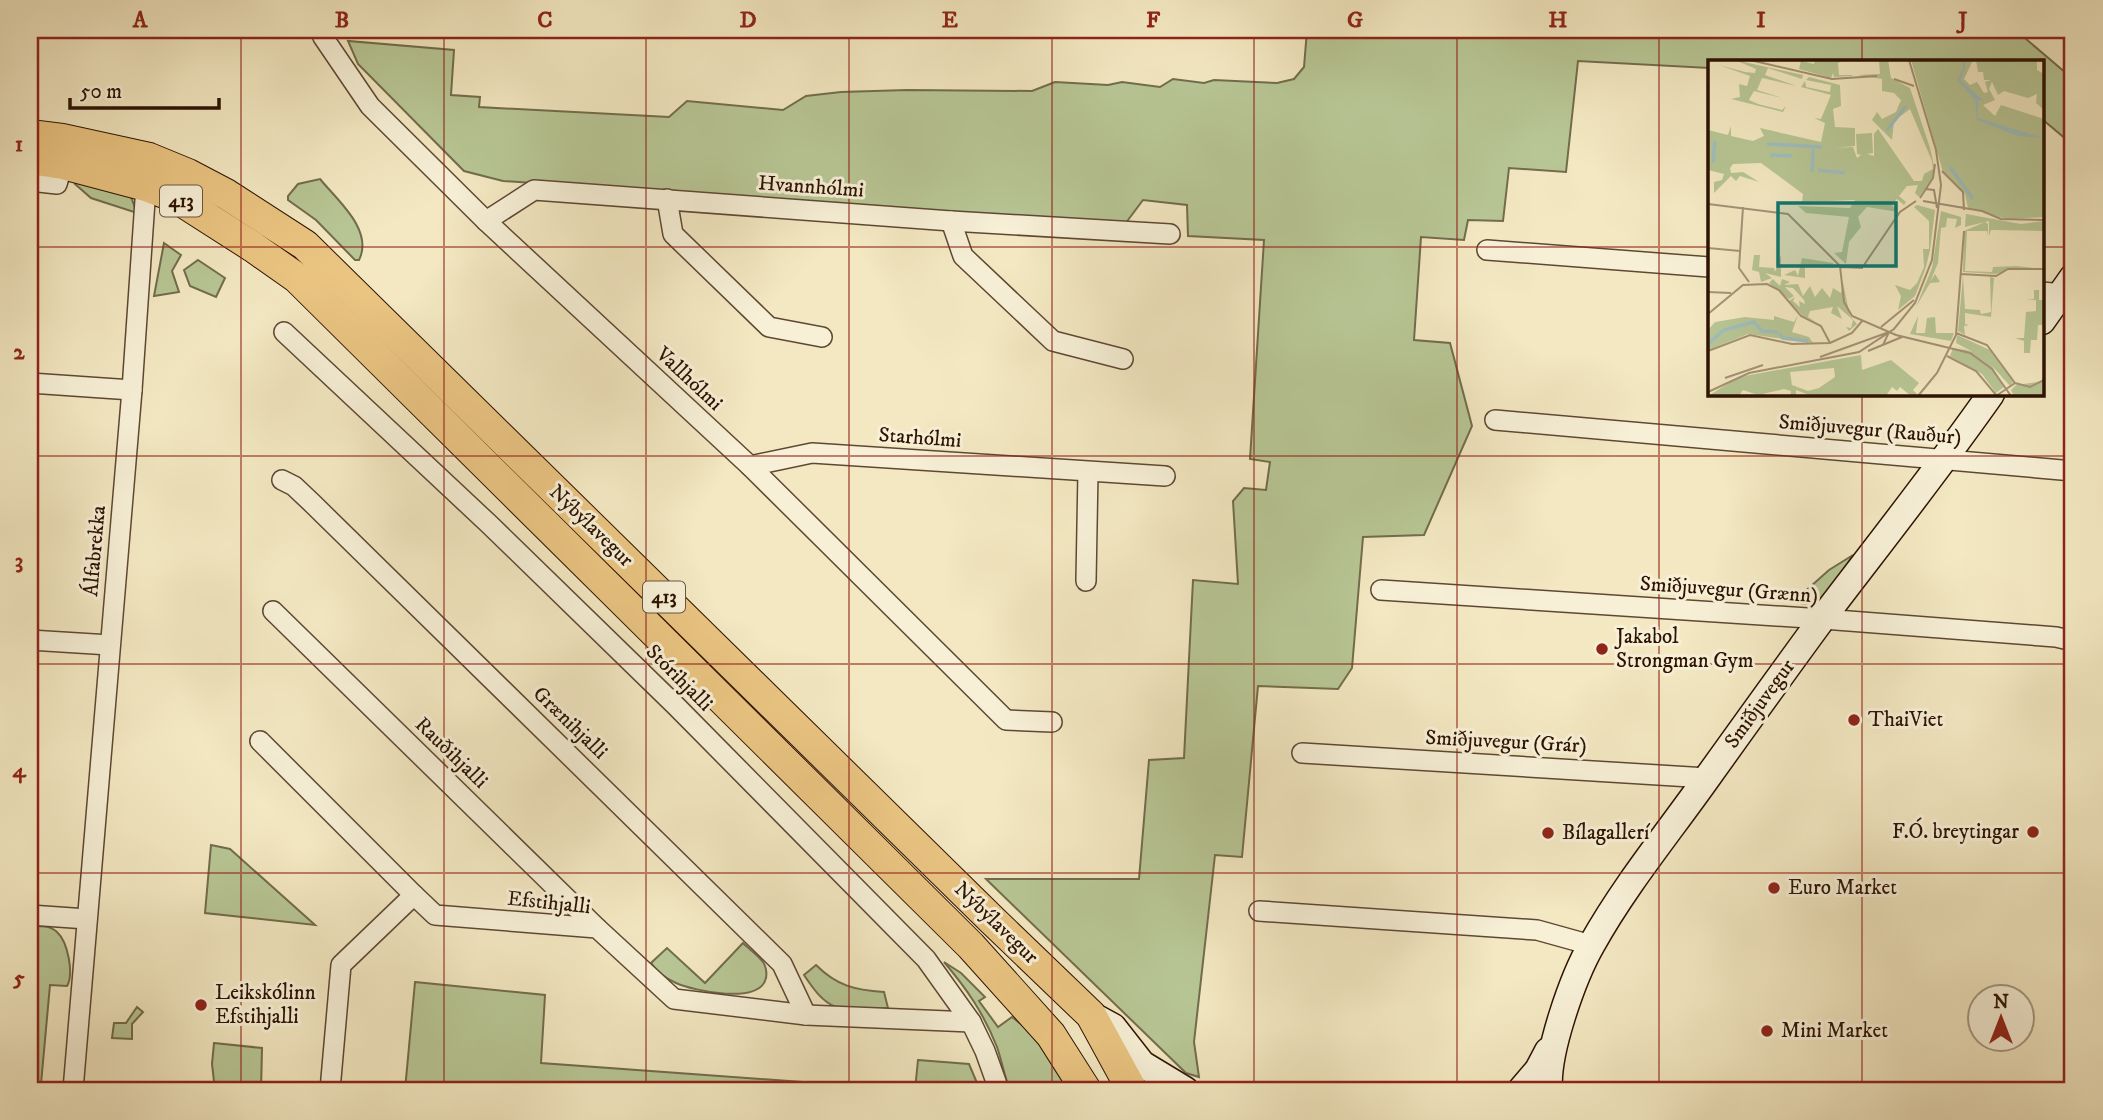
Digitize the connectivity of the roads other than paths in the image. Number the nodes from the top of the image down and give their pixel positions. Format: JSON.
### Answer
{"nodes":[{"id":1,"x":320,"y":30,"type":"edge"},
{"id":2,"x":30,"y":135,"type":"edge"},
{"id":3,"x":30,"y":159,"type":"edge"},
{"id":4,"x":63,"y":164,"type":"junction"},
{"id":5,"x":30,"y":181,"type":"edge"},
{"id":6,"x":146,"y":186,"type":"junction"},
{"id":7,"x":667,"y":199,"type":"junction"},
{"id":8,"x":486,"y":221,"type":"junction"},
{"id":9,"x":951,"y":221,"type":"junction"},
{"id":10,"x":1170,"y":234,"type":"dead end"},
{"id":11,"x":1487,"y":250,"type":"dead end"},
{"id":12,"x":1708,"y":267,"type":"edge"},
{"id":13,"x":2062,"y":289,"type":"edge"},
{"id":14,"x":2044,"y":318,"type":"edge"},
{"id":15,"x":284,"y":332,"type":"dead end"},
{"id":16,"x":822,"y":337,"type":"dead end"},
{"id":17,"x":1123,"y":359,"type":"dead end"},
{"id":18,"x":30,"y":383,"type":"edge"},
{"id":19,"x":132,"y":390,"type":"junction"},
{"id":20,"x":1990,"y":396,"type":"edge"},
{"id":21,"x":1494,"y":421,"type":"dead end"},
{"id":22,"x":1945,"y":459,"type":"junction"},
{"id":23,"x":750,"y":466,"type":"junction"},
{"id":24,"x":2073,"y":471,"type":"edge"},
{"id":25,"x":1088,"y":472,"type":"junction"},
{"id":26,"x":1165,"y":476,"type":"dead end"},
{"id":27,"x":282,"y":480,"type":"dead end"},
{"id":28,"x":1086,"y":581,"type":"dead end"},
{"id":29,"x":1381,"y":590,"type":"dead end"},
{"id":30,"x":273,"y":611,"type":"dead end"},
{"id":31,"x":1823,"y":619,"type":"junction"},
{"id":32,"x":30,"y":640,"type":"edge"},
{"id":33,"x":2073,"y":641,"type":"edge"},
{"id":34,"x":110,"y":645,"type":"junction"},
{"id":35,"x":1052,"y":722,"type":"dead end"},
{"id":36,"x":260,"y":741,"type":"dead end"},
{"id":37,"x":1302,"y":753,"type":"dead end"},
{"id":38,"x":1707,"y":778,"type":"junction"},
{"id":39,"x":414,"y":895,"type":"junction"},
{"id":40,"x":1259,"y":911,"type":"dead end"},
{"id":41,"x":30,"y":915,"type":"edge"},
{"id":42,"x":87,"y":919,"type":"junction"},
{"id":43,"x":597,"y":928,"type":"junction"},
{"id":44,"x":1591,"y":945,"type":"junction"},
{"id":45,"x":1091,"y":1015,"type":"junction"},
{"id":46,"x":806,"y":1016,"type":"junction"},
{"id":47,"x":971,"y":1021,"type":"junction"},
{"id":48,"x":1558,"y":1031,"type":"junction"},
{"id":49,"x":73,"y":1090,"type":"edge"},
{"id":50,"x":330,"y":1090,"type":"edge"},
{"id":51,"x":999,"y":1090,"type":"edge"},
{"id":52,"x":1086,"y":1090,"type":"edge"},
{"id":53,"x":1132,"y":1090,"type":"edge"},
{"id":54,"x":1185,"y":1090,"type":"edge"},
{"id":55,"x":1521,"y":1090,"type":"edge"},
{"id":56,"x":1549,"y":1090,"type":"edge"}],
"edges":[{"from":1,"to":8,"type":"street","name":"Vallhólmi"},
{"from":2,"to":45,"type":"main road","name":"Nýbýlavegur","number":"413"},
{"from":3,"to":4,"type":"main road","name":"Nýbýlavegur","number":"413"},
{"from":4,"to":5,"type":"street"},
{"from":4,"to":6,"type":"main road","name":"Nýbýlavegur","number":"413"},
{"from":6,"to":19,"type":"street","name":"Álfabrekka"},
{"from":6,"to":52,"type":"main road","name":"Nýbýlavegur","number":"413"},
{"from":7,"to":8,"type":"street","name":"Hvannhólmi"},
{"from":7,"to":9,"type":"street","name":"Hvannhólmi"},
{"from":7,"to":16,"type":"street"},
{"from":8,"to":23,"type":"street","name":"Vallhólmi"},
{"from":9,"to":10,"type":"street","name":"Hvannhólmi"},
{"from":9,"to":17,"type":"street"},
{"from":11,"to":12,"type":"street"},
{"from":13,"to":14,"type":"street"},
{"from":15,"to":47,"type":"street","name":"Stórihjalli"},
{"from":18,"to":19,"type":"street"},
{"from":19,"to":34,"type":"street","name":"Álfabrekka"},
{"from":20,"to":22,"type":"street","name":"Smiðjuvegur"},
{"from":21,"to":22,"type":"street","name":"Smiðjuvegur (Rauður)"},
{"from":22,"to":24,"type":"street","name":"Smiðjuvegur (Rauður)"},
{"from":22,"to":31,"type":"street","name":"Smiðjuvegur"},
{"from":23,"to":25,"type":"street","name":"Starhólmi"},
{"from":23,"to":35,"type":"street","name":"Vallhólmi"},
{"from":25,"to":26,"type":"street","name":"Starhólmi"},
{"from":25,"to":28,"type":"street"},
{"from":27,"to":46,"type":"street","name":"Grænihjalli"},
{"from":29,"to":31,"type":"street","name":"Smiðjuvegur (Grænn)"},
{"from":30,"to":43,"type":"street","name":"Rauðihjalli"},
{"from":31,"to":33,"type":"street","name":"Smiðjuvegur (Grænn)"},
{"from":31,"to":38,"type":"street","name":"Smiðjuvegur"},
{"from":32,"to":34,"type":"street"},
{"from":34,"to":42,"type":"street","name":"Álfabrekka"},
{"from":36,"to":39,"type":"street","name":"Efstihjalli"},
{"from":37,"to":38,"type":"street","name":"Smiðjuvegur (Grár)"},
{"from":38,"to":44,"type":"street","name":"Smiðjuvegur"},
{"from":39,"to":43,"type":"street","name":"Efstihjalli"},
{"from":39,"to":50,"type":"street"},
{"from":40,"to":44,"type":"street"},
{"from":41,"to":42,"type":"street"},
{"from":42,"to":49,"type":"street","name":"Álfabrekka"},
{"from":43,"to":46,"type":"street","name":"Efstihjalli"},
{"from":44,"to":48,"type":"street","name":"Smiðjuvegur"},
{"from":45,"to":53,"type":"main road","name":"Nýbýlavegur","number":"413"},
{"from":45,"to":54,"type":"street"},
{"from":46,"to":47,"type":"street","name":"Efstihjalli"},
{"from":47,"to":51,"type":"street","name":"Stórihjalli"},
{"from":48,"to":55,"type":"street","name":"Smiðjuvegur"},
{"from":48,"to":56,"type":"street","name":"Smiðjuvegur"}]}
